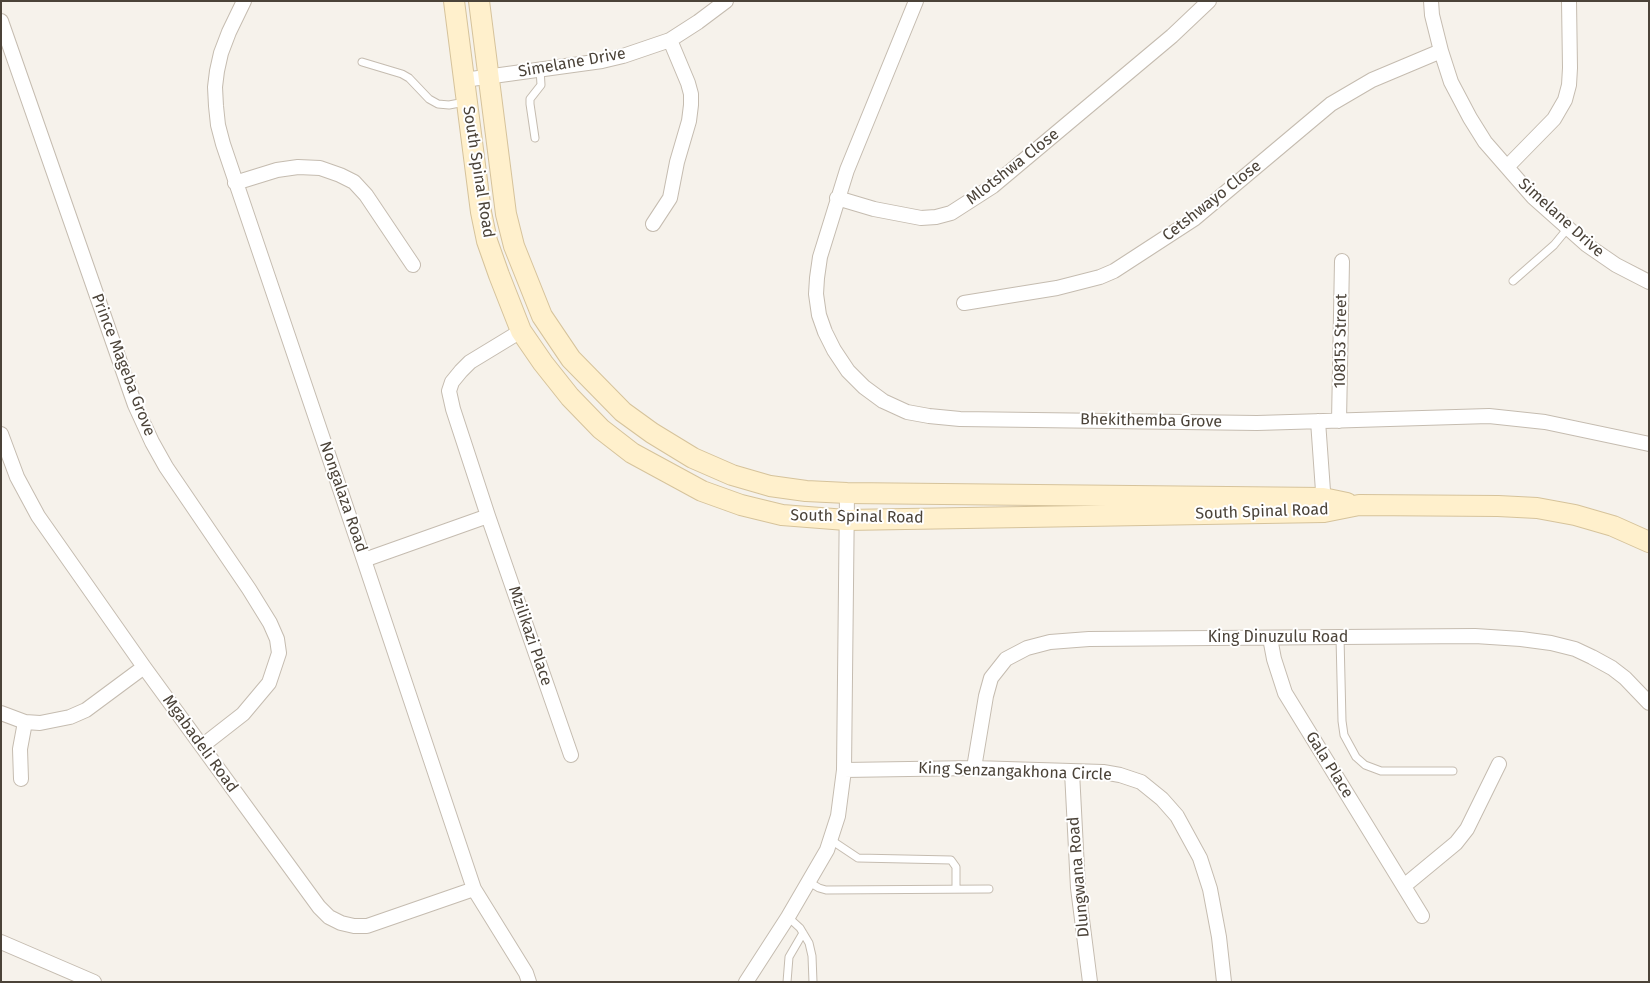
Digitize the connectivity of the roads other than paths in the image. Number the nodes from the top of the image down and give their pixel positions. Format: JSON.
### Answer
{"nodes":[{"id":1,"x":244,"y":1,"type":"edge"},
{"id":2,"x":454,"y":1,"type":"edge"},
{"id":3,"x":479,"y":1,"type":"edge"},
{"id":4,"x":726,"y":1,"type":"edge"},
{"id":5,"x":916,"y":1,"type":"edge"},
{"id":6,"x":1209,"y":1,"type":"edge"},
{"id":7,"x":1431,"y":1,"type":"edge"},
{"id":8,"x":1569,"y":1,"type":"edge"},
{"id":9,"x":1,"y":21,"type":"edge"},
{"id":10,"x":670,"y":40,"type":"junction"},
{"id":11,"x":1440,"y":51,"type":"junction"},
{"id":12,"x":362,"y":62,"type":"dead end"},
{"id":13,"x":540,"y":69,"type":"junction"},
{"id":14,"x":488,"y":76,"type":"junction"},
{"id":15,"x":464,"y":80,"type":"junction"},
{"id":16,"x":467,"y":102,"type":"junction"},
{"id":17,"x":535,"y":138,"type":"dead end"},
{"id":18,"x":1507,"y":167,"type":"junction"},
{"id":19,"x":235,"y":183,"type":"junction"},
{"id":20,"x":837,"y":198,"type":"junction"},
{"id":21,"x":653,"y":224,"type":"dead end"},
{"id":22,"x":1568,"y":228,"type":"junction"},
{"id":23,"x":1342,"y":261,"type":"dead end"},
{"id":24,"x":413,"y":266,"type":"dead end"},
{"id":25,"x":1513,"y":281,"type":"dead end"},
{"id":26,"x":1649,"y":282,"type":"edge"},
{"id":27,"x":964,"y":303,"type":"dead end"},
{"id":28,"x":521,"y":331,"type":"junction"},
{"id":29,"x":1318,"y":421,"type":"junction"},
{"id":30,"x":1339,"y":421,"type":"junction"},
{"id":31,"x":1,"y":434,"type":"edge"},
{"id":32,"x":1649,"y":444,"type":"edge"},
{"id":33,"x":847,"y":493,"type":"junction"},
{"id":34,"x":1324,"y":505,"type":"junction"},
{"id":35,"x":488,"y":516,"type":"junction"},
{"id":36,"x":846,"y":520,"type":"junction"},
{"id":37,"x":1649,"y":542,"type":"edge"},
{"id":38,"x":364,"y":560,"type":"junction"},
{"id":39,"x":1340,"y":637,"type":"junction"},
{"id":40,"x":1270,"y":638,"type":"junction"},
{"id":41,"x":144,"y":667,"type":"junction"},
{"id":42,"x":1649,"y":703,"type":"edge"},
{"id":43,"x":1,"y":712,"type":"edge"},
{"id":44,"x":25,"y":722,"type":"junction"},
{"id":45,"x":202,"y":746,"type":"junction"},
{"id":46,"x":571,"y":755,"type":"dead end"},
{"id":47,"x":1499,"y":764,"type":"dead end"},
{"id":48,"x":974,"y":768,"type":"junction"},
{"id":49,"x":844,"y":770,"type":"junction"},
{"id":50,"x":1453,"y":771,"type":"dead end"},
{"id":51,"x":1072,"y":772,"type":"junction"},
{"id":52,"x":21,"y":779,"type":"dead end"},
{"id":53,"x":831,"y":840,"type":"junction"},
{"id":54,"x":809,"y":882,"type":"junction"},
{"id":55,"x":1404,"y":886,"type":"junction"},
{"id":56,"x":474,"y":889,"type":"junction"},
{"id":57,"x":989,"y":889,"type":"dead end"},
{"id":58,"x":956,"y":890,"type":"junction"},
{"id":59,"x":1422,"y":916,"type":"dead end"},
{"id":60,"x":788,"y":917,"type":"junction"},
{"id":61,"x":803,"y":933,"type":"junction"},
{"id":62,"x":1,"y":942,"type":"edge"},
{"id":63,"x":94,"y":982,"type":"edge"},
{"id":64,"x":529,"y":982,"type":"edge"},
{"id":65,"x":746,"y":982,"type":"edge"},
{"id":66,"x":787,"y":982,"type":"edge"},
{"id":67,"x":813,"y":982,"type":"edge"},
{"id":68,"x":1090,"y":982,"type":"edge"},
{"id":69,"x":1224,"y":982,"type":"edge"}],
"edges":[{"from":1,"to":19,"type":"street","name":"Nongalaza Road"},
{"from":2,"to":15,"type":"street","name":"South Spinal Road"},
{"from":3,"to":14,"type":"street","name":"South Spinal Road"},
{"from":4,"to":10,"type":"street","name":"Simelane Drive"},
{"from":5,"to":20,"type":"street"},
{"from":6,"to":20,"type":"street","name":"Mlotshwa Close"},
{"from":7,"to":11,"type":"street","name":"Simelane Drive"},
{"from":8,"to":18,"type":"street"},
{"from":9,"to":45,"type":"street","name":"Prince Mageba Grove"},
{"from":10,"to":13,"type":"street","name":"Simelane Drive"},
{"from":10,"to":21,"type":"street"},
{"from":11,"to":18,"type":"street","name":"Simelane Drive"},
{"from":11,"to":27,"type":"street","name":"Cetshwayo Close"},
{"from":12,"to":16,"type":"lane"},
{"from":13,"to":14,"type":"street","name":"Simelane Drive"},
{"from":13,"to":17,"type":"lane"},
{"from":14,"to":15,"type":"street","name":"Simelane Drive"},
{"from":14,"to":33,"type":"street","name":"South Spinal Road"},
{"from":15,"to":16,"type":"street","name":"South Spinal Road"},
{"from":16,"to":28,"type":"street","name":"South Spinal Road"},
{"from":18,"to":22,"type":"street","name":"Simelane Drive"},
{"from":19,"to":24,"type":"street"},
{"from":19,"to":38,"type":"street","name":"Nongalaza Road"},
{"from":20,"to":29,"type":"street","name":"Bhekithemba Grove"},
{"from":22,"to":25,"type":"lane"},
{"from":22,"to":26,"type":"street","name":"Simelane Drive"},
{"from":23,"to":30,"type":"street","name":"108153 Street"},
{"from":28,"to":35,"type":"street","name":"Mzilikazi Place"},
{"from":28,"to":36,"type":"street","name":"South Spinal Road"},
{"from":29,"to":30,"type":"street","name":"Bhekithemba Grove"},
{"from":29,"to":34,"type":"street"},
{"from":30,"to":32,"type":"street","name":"Bhekithemba Grove"},
{"from":31,"to":41,"type":"street","name":"Mgabadeli Road"},
{"from":33,"to":34,"type":"street","name":"South Spinal Road"},
{"from":33,"to":36,"type":"street"},
{"from":34,"to":36,"type":"street","name":"South Spinal Road"},
{"from":34,"to":37,"type":"street","name":"South Spinal Road"},
{"from":35,"to":38,"type":"street"},
{"from":35,"to":46,"type":"street","name":"Mzilikazi Place"},
{"from":36,"to":49,"type":"street"},
{"from":38,"to":56,"type":"street","name":"Nongalaza Road"},
{"from":39,"to":40,"type":"street","name":"King Dinuzulu Road"},
{"from":39,"to":42,"type":"street","name":"King Dinuzulu Road"},
{"from":39,"to":50,"type":"lane"},
{"from":40,"to":48,"type":"street","name":"King Dinuzulu Road"},
{"from":40,"to":55,"type":"street","name":"Gala Place"},
{"from":41,"to":44,"type":"street"},
{"from":41,"to":45,"type":"street","name":"Mgabadeli Road"},
{"from":43,"to":44,"type":"street"},
{"from":44,"to":52,"type":"street"},
{"from":45,"to":56,"type":"street","name":"Mgabadeli Road"},
{"from":47,"to":55,"type":"street"},
{"from":48,"to":49,"type":"street","name":"King Senzangakhona Circle"},
{"from":48,"to":51,"type":"street","name":"King Senzangakhona Circle"},
{"from":49,"to":53,"type":"street"},
{"from":51,"to":68,"type":"street","name":"Dlungwana Road"},
{"from":51,"to":69,"type":"street","name":"King Senzangakhona Circle"},
{"from":53,"to":54,"type":"street"},
{"from":53,"to":58,"type":"lane"},
{"from":54,"to":58,"type":"lane"},
{"from":54,"to":60,"type":"street"},
{"from":55,"to":59,"type":"street","name":"Gala Place"},
{"from":56,"to":64,"type":"street","name":"Nongalaza Road"},
{"from":57,"to":58,"type":"lane"},
{"from":60,"to":61,"type":"lane"},
{"from":60,"to":65,"type":"street"},
{"from":61,"to":66,"type":"lane"},
{"from":61,"to":67,"type":"lane"},
{"from":62,"to":63,"type":"street"}]}
